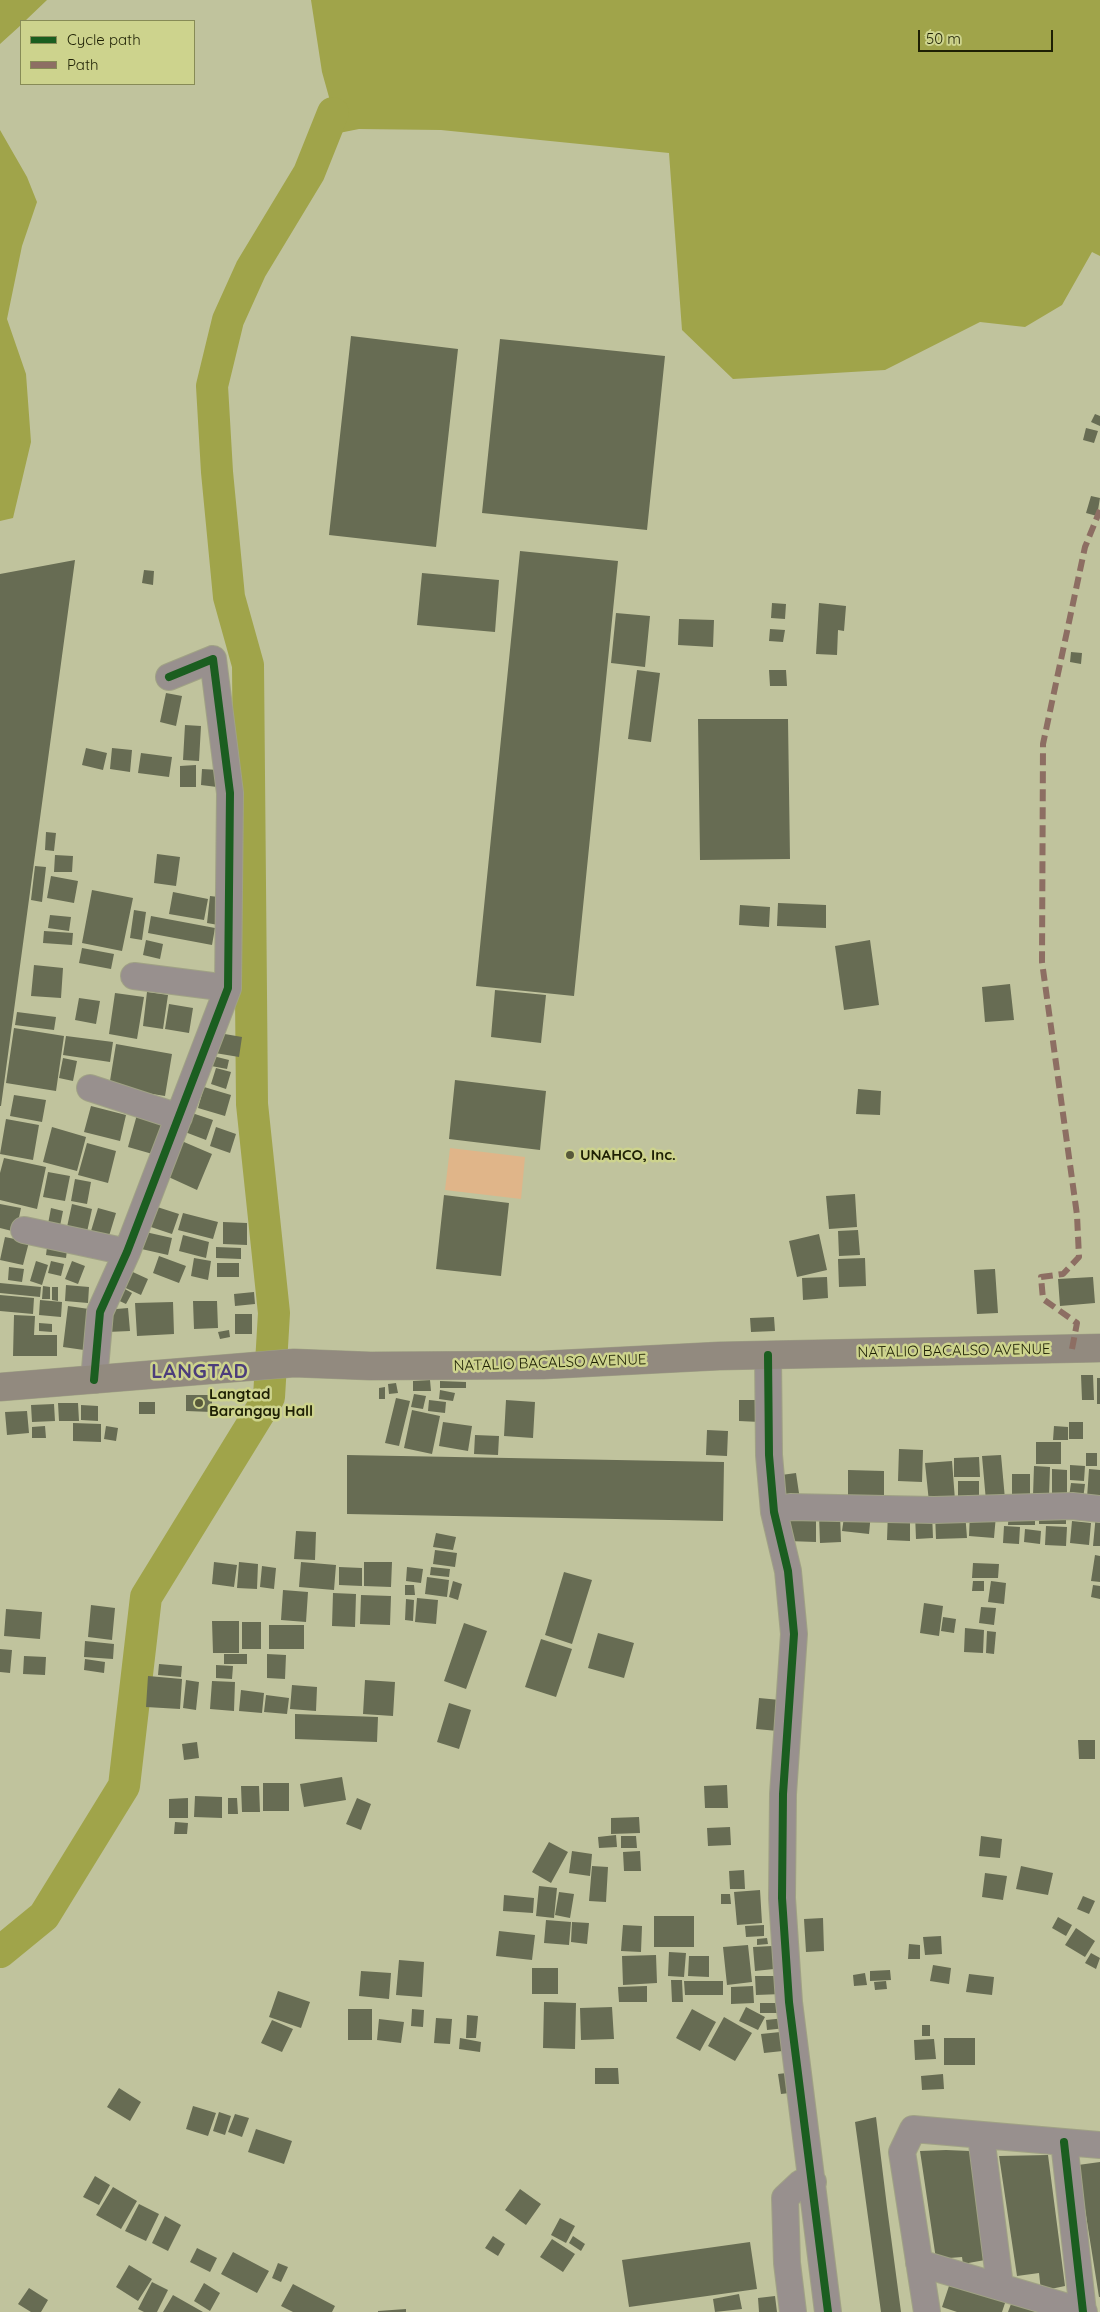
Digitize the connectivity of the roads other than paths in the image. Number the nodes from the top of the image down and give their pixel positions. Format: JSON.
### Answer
{"nodes":[{"id":1,"x":169,"y":677,"type":"dead end"},
{"id":2,"x":134,"y":976,"type":"dead end"},
{"id":3,"x":228,"y":988,"type":"junction"},
{"id":4,"x":90,"y":1088,"type":"dead end"},
{"id":5,"x":179,"y":1117,"type":"junction"},
{"id":6,"x":24,"y":1230,"type":"dead end"},
{"id":7,"x":127,"y":1252,"type":"junction"},
{"id":8,"x":1100,"y":1348,"type":"edge"},
{"id":9,"x":768,"y":1355,"type":"junction"},
{"id":10,"x":94,"y":1380,"type":"junction"},
{"id":11,"x":0,"y":1387,"type":"edge"},
{"id":12,"x":1100,"y":1509,"type":"edge"},
{"id":13,"x":774,"y":1512,"type":"junction"},
{"id":14,"x":981,"y":2136,"type":"junction"},
{"id":15,"x":1064,"y":2142,"type":"junction"},
{"id":16,"x":1100,"y":2145,"type":"edge"},
{"id":17,"x":813,"y":2182,"type":"junction"},
{"id":18,"x":919,"y":2263,"type":"junction"},
{"id":19,"x":1000,"y":2286,"type":"junction"},
{"id":20,"x":793,"y":2312,"type":"edge"},
{"id":21,"x":828,"y":2312,"type":"edge"},
{"id":22,"x":927,"y":2312,"type":"edge"},
{"id":23,"x":1083,"y":2312,"type":"edge"}],
"edges":[{"from":1,"to":3,"type":"street"},
{"from":2,"to":3,"type":"street"},
{"from":3,"to":5,"type":"street"},
{"from":4,"to":5,"type":"street"},
{"from":5,"to":7,"type":"street"},
{"from":6,"to":7,"type":"street"},
{"from":7,"to":10,"type":"street"},
{"from":8,"to":9,"type":"highway","name":"NATALIO BACALSO AVENUE"},
{"from":9,"to":10,"type":"highway","name":"NATALIO BACALSO AVENUE"},
{"from":9,"to":13,"type":"street"},
{"from":10,"to":11,"type":"highway","name":"NATALIO BACALSO AVENUE"},
{"from":12,"to":13,"type":"street"},
{"from":13,"to":17,"type":"street"},
{"from":14,"to":15,"type":"street"},
{"from":14,"to":18,"type":"street"},
{"from":14,"to":19,"type":"street"},
{"from":15,"to":16,"type":"street"},
{"from":15,"to":23,"type":"street"},
{"from":17,"to":20,"type":"street"},
{"from":17,"to":21,"type":"street"},
{"from":18,"to":19,"type":"street"},
{"from":18,"to":22,"type":"street"},
{"from":19,"to":23,"type":"street"}]}
